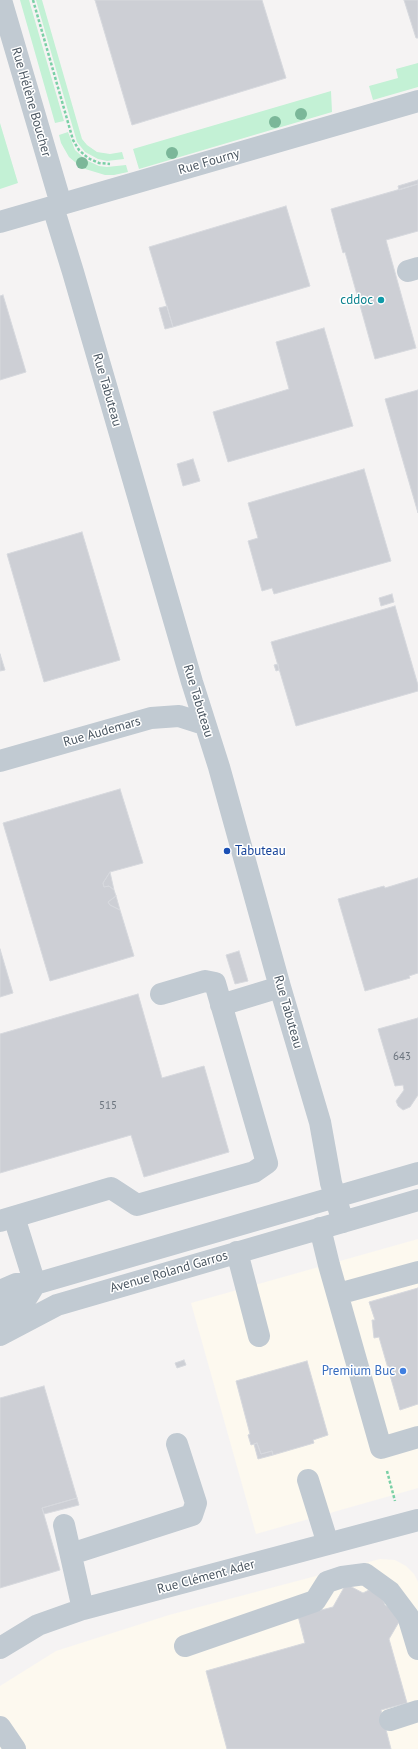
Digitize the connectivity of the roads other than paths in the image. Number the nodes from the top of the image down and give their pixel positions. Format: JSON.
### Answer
{"nodes":[{"id":1,"x":1,"y":0,"type":"edge"},
{"id":2,"x":418,"y":101,"type":"edge"},
{"id":3,"x":57,"y":205,"type":"junction"},
{"id":4,"x":0,"y":222,"type":"edge"},
{"id":5,"x":204,"y":724,"type":"junction"},
{"id":6,"x":0,"y":761,"type":"edge"},
{"id":7,"x":280,"y":987,"type":"junction"},
{"id":8,"x":161,"y":994,"type":"dead end"},
{"id":9,"x":221,"y":1005,"type":"junction"},
{"id":10,"x":418,"y":1174,"type":"edge"},
{"id":11,"x":335,"y":1197,"type":"junction"},
{"id":12,"x":418,"y":1200,"type":"edge"},
{"id":13,"x":7,"y":1219,"type":"edge"},
{"id":14,"x":343,"y":1222,"type":"junction"},
{"id":15,"x":320,"y":1228,"type":"junction"},
{"id":16,"x":237,"y":1252,"type":"junction"},
{"id":17,"x":418,"y":1272,"type":"edge"},
{"id":18,"x":35,"y":1284,"type":"junction"},
{"id":19,"x":0,"y":1291,"type":"edge"},
{"id":20,"x":338,"y":1294,"type":"junction"},
{"id":21,"x":0,"y":1312,"type":"edge"},
{"id":22,"x":0,"y":1335,"type":"edge"},
{"id":23,"x":259,"y":1336,"type":"dead end"},
{"id":24,"x":418,"y":1436,"type":"edge"},
{"id":25,"x":177,"y":1444,"type":"dead end"},
{"id":26,"x":308,"y":1480,"type":"dead end"},
{"id":27,"x":418,"y":1520,"type":"edge"},
{"id":28,"x":64,"y":1525,"type":"dead end"},
{"id":29,"x":328,"y":1544,"type":"junction"},
{"id":30,"x":71,"y":1554,"type":"junction"},
{"id":31,"x":83,"y":1609,"type":"junction"},
{"id":32,"x":185,"y":1646,"type":"dead end"},
{"id":33,"x":0,"y":1648,"type":"edge"},
{"id":34,"x":418,"y":1649,"type":"edge"},
{"id":35,"x":418,"y":1711,"type":"edge"},
{"id":36,"x":390,"y":1720,"type":"dead end"},
{"id":37,"x":0,"y":1727,"type":"edge"},
{"id":38,"x":15,"y":1749,"type":"edge"}],
"edges":[{"from":1,"to":3,"type":"street","name":"Rue Hélène Boucher"},
{"from":2,"to":3,"type":"street","name":"Rue Fourny"},
{"from":3,"to":4,"type":"street","name":"Rue Fourny"},
{"from":3,"to":5,"type":"street","name":"Rue Tabuteau"},
{"from":5,"to":6,"type":"street","name":"Rue Audemars"},
{"from":5,"to":7,"type":"street","name":"Rue Tabuteau"},
{"from":7,"to":9,"type":"street"},
{"from":7,"to":11,"type":"street","name":"Rue Tabuteau"},
{"from":8,"to":9,"type":"street"},
{"from":9,"to":13,"type":"street"},
{"from":10,"to":11,"type":"street","name":"Avenue Roland Garros"},
{"from":11,"to":14,"type":"street"},
{"from":11,"to":18,"type":"street","name":"Avenue Roland Garros"},
{"from":12,"to":14,"type":"street","name":"Avenue Roland Garros"},
{"from":13,"to":18,"type":"street"},
{"from":14,"to":15,"type":"street","name":"Avenue Roland Garros"},
{"from":15,"to":16,"type":"street","name":"Avenue Roland Garros"},
{"from":15,"to":20,"type":"street"},
{"from":16,"to":22,"type":"street","name":"Avenue Roland Garros"},
{"from":16,"to":23,"type":"street"},
{"from":17,"to":20,"type":"street"},
{"from":18,"to":19,"type":"street","name":"Avenue Roland Garros"},
{"from":18,"to":21,"type":"street"},
{"from":20,"to":24,"type":"street"},
{"from":25,"to":30,"type":"street"},
{"from":26,"to":29,"type":"street"},
{"from":27,"to":29,"type":"street","name":"Rue Clément Ader"},
{"from":28,"to":30,"type":"street"},
{"from":29,"to":31,"type":"street","name":"Rue Clément Ader"},
{"from":30,"to":31,"type":"street"},
{"from":31,"to":33,"type":"street","name":"Rue Clément Ader"},
{"from":32,"to":34,"type":"street"},
{"from":35,"to":36,"type":"street"},
{"from":37,"to":38,"type":"street"}]}
